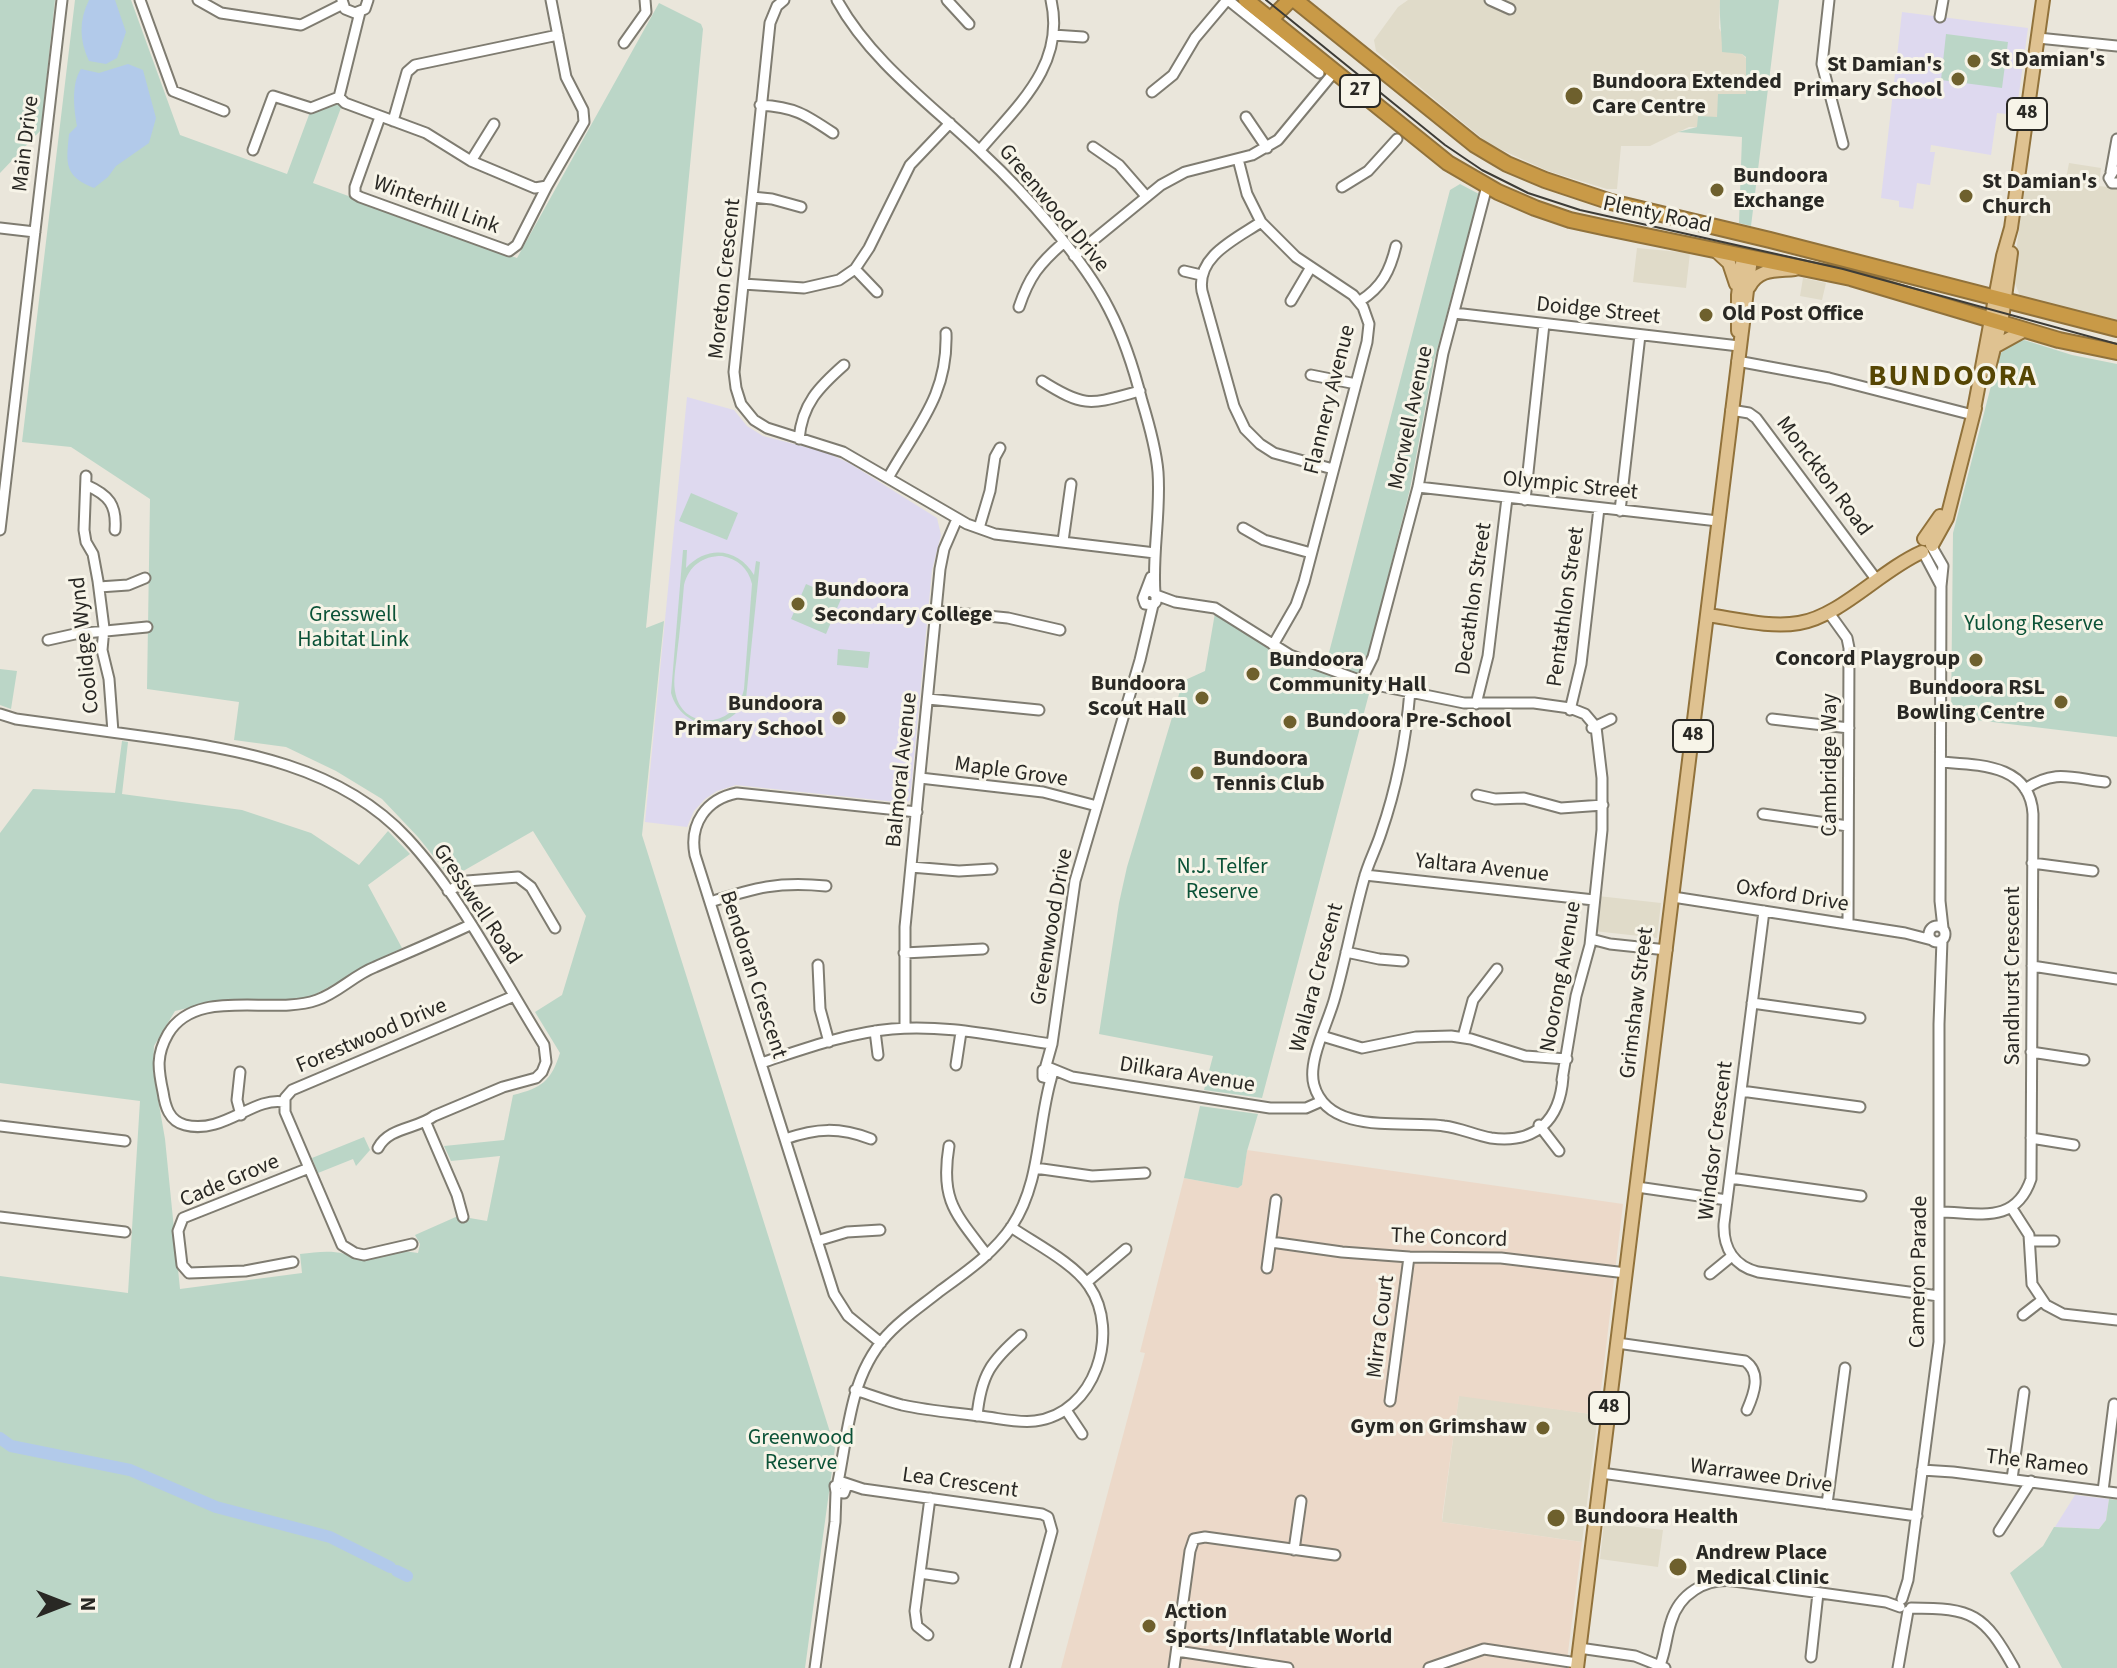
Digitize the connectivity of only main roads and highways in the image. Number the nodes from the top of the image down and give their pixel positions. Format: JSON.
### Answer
{"nodes":[{"id":1,"x":1246,"y":0,"type":"edge"},
{"id":2,"x":1281,"y":0,"type":"edge"},
{"id":3,"x":1292,"y":0,"type":"edge"},
{"id":4,"x":2043,"y":0,"type":"edge"},
{"id":5,"x":1310,"y":7,"type":"edge"},
{"id":6,"x":1271,"y":19,"type":"junction"},
{"id":7,"x":1545,"y":180,"type":"junction"},
{"id":8,"x":1535,"y":208,"type":"junction"},
{"id":9,"x":1751,"y":235,"type":"junction"},
{"id":10,"x":1714,"y":250,"type":"junction"},
{"id":11,"x":1747,"y":257,"type":"junction"},
{"id":12,"x":1802,"y":268,"type":"junction"},
{"id":13,"x":2004,"y":274,"type":"junction"},
{"id":14,"x":1972,"y":291,"type":"junction"},
{"id":15,"x":1743,"y":293,"type":"junction"},
{"id":16,"x":2000,"y":298,"type":"junction"},
{"id":17,"x":2027,"y":306,"type":"junction"},
{"id":18,"x":1996,"y":322,"type":"junction"},
{"id":19,"x":2117,"y":329,"type":"edge"},
{"id":20,"x":2025,"y":330,"type":"junction"},
{"id":21,"x":1996,"y":346,"type":"junction"},
{"id":22,"x":2117,"y":352,"type":"edge"},
{"id":23,"x":1973,"y":415,"type":"junction"},
{"id":24,"x":1707,"y":615,"type":"junction"},
{"id":25,"x":1577,"y":1665,"type":"edge"}],
"edges":[{"from":1,"to":6,"type":"highway","name":"Plenty Road","number":"27"},
{"from":2,"to":6,"type":"highway"},
{"from":3,"to":5,"type":"highway","name":"Plenty Road","number":"27"},
{"from":3,"to":6,"type":"highway"},
{"from":4,"to":13,"type":"main road","number":"48"},
{"from":5,"to":7,"type":"highway","name":"Plenty Road","number":"27"},
{"from":6,"to":8,"type":"highway","name":"Plenty Road","number":"27"},
{"from":7,"to":8,"type":"highway"},
{"from":7,"to":9,"type":"highway","name":"Plenty Road","number":"27"},
{"from":8,"to":10,"type":"highway","name":"Plenty Road","number":"27"},
{"from":9,"to":11,"type":"highway","name":"Grimshaw Street","number":"48"},
{"from":9,"to":14,"type":"highway","name":"Plenty Road","number":"27"},
{"from":10,"to":11,"type":"highway","name":"Plenty Road","number":"27"},
{"from":10,"to":15,"type":"main road"},
{"from":11,"to":12,"type":"highway","name":"Plenty Road","number":"27"},
{"from":11,"to":15,"type":"main road","name":"Grimshaw Street","number":"48"},
{"from":12,"to":15,"type":"main road"},
{"from":12,"to":18,"type":"highway","name":"Plenty Road","number":"27"},
{"from":13,"to":14,"type":"main road"},
{"from":13,"to":16,"type":"main road","number":"48"},
{"from":13,"to":17,"type":"main road"},
{"from":14,"to":16,"type":"highway","name":"Plenty Road","number":"27"},
{"from":15,"to":24,"type":"main road","name":"Grimshaw Street","number":"48"},
{"from":16,"to":17,"type":"highway","name":"Plenty Road","number":"27"},
{"from":16,"to":18,"type":"main road"},
{"from":17,"to":19,"type":"highway","name":"Plenty Road","number":"27"},
{"from":18,"to":20,"type":"highway","name":"Plenty Road","number":"27"},
{"from":18,"to":21,"type":"main road"},
{"from":18,"to":23,"type":"main road"},
{"from":20,"to":21,"type":"main road"},
{"from":20,"to":22,"type":"highway","name":"Plenty Road","number":"27"},
{"from":21,"to":23,"type":"main road"},
{"from":23,"to":24,"type":"main road"},
{"from":24,"to":25,"type":"main road","name":"Grimshaw Street","number":"48"}]}
